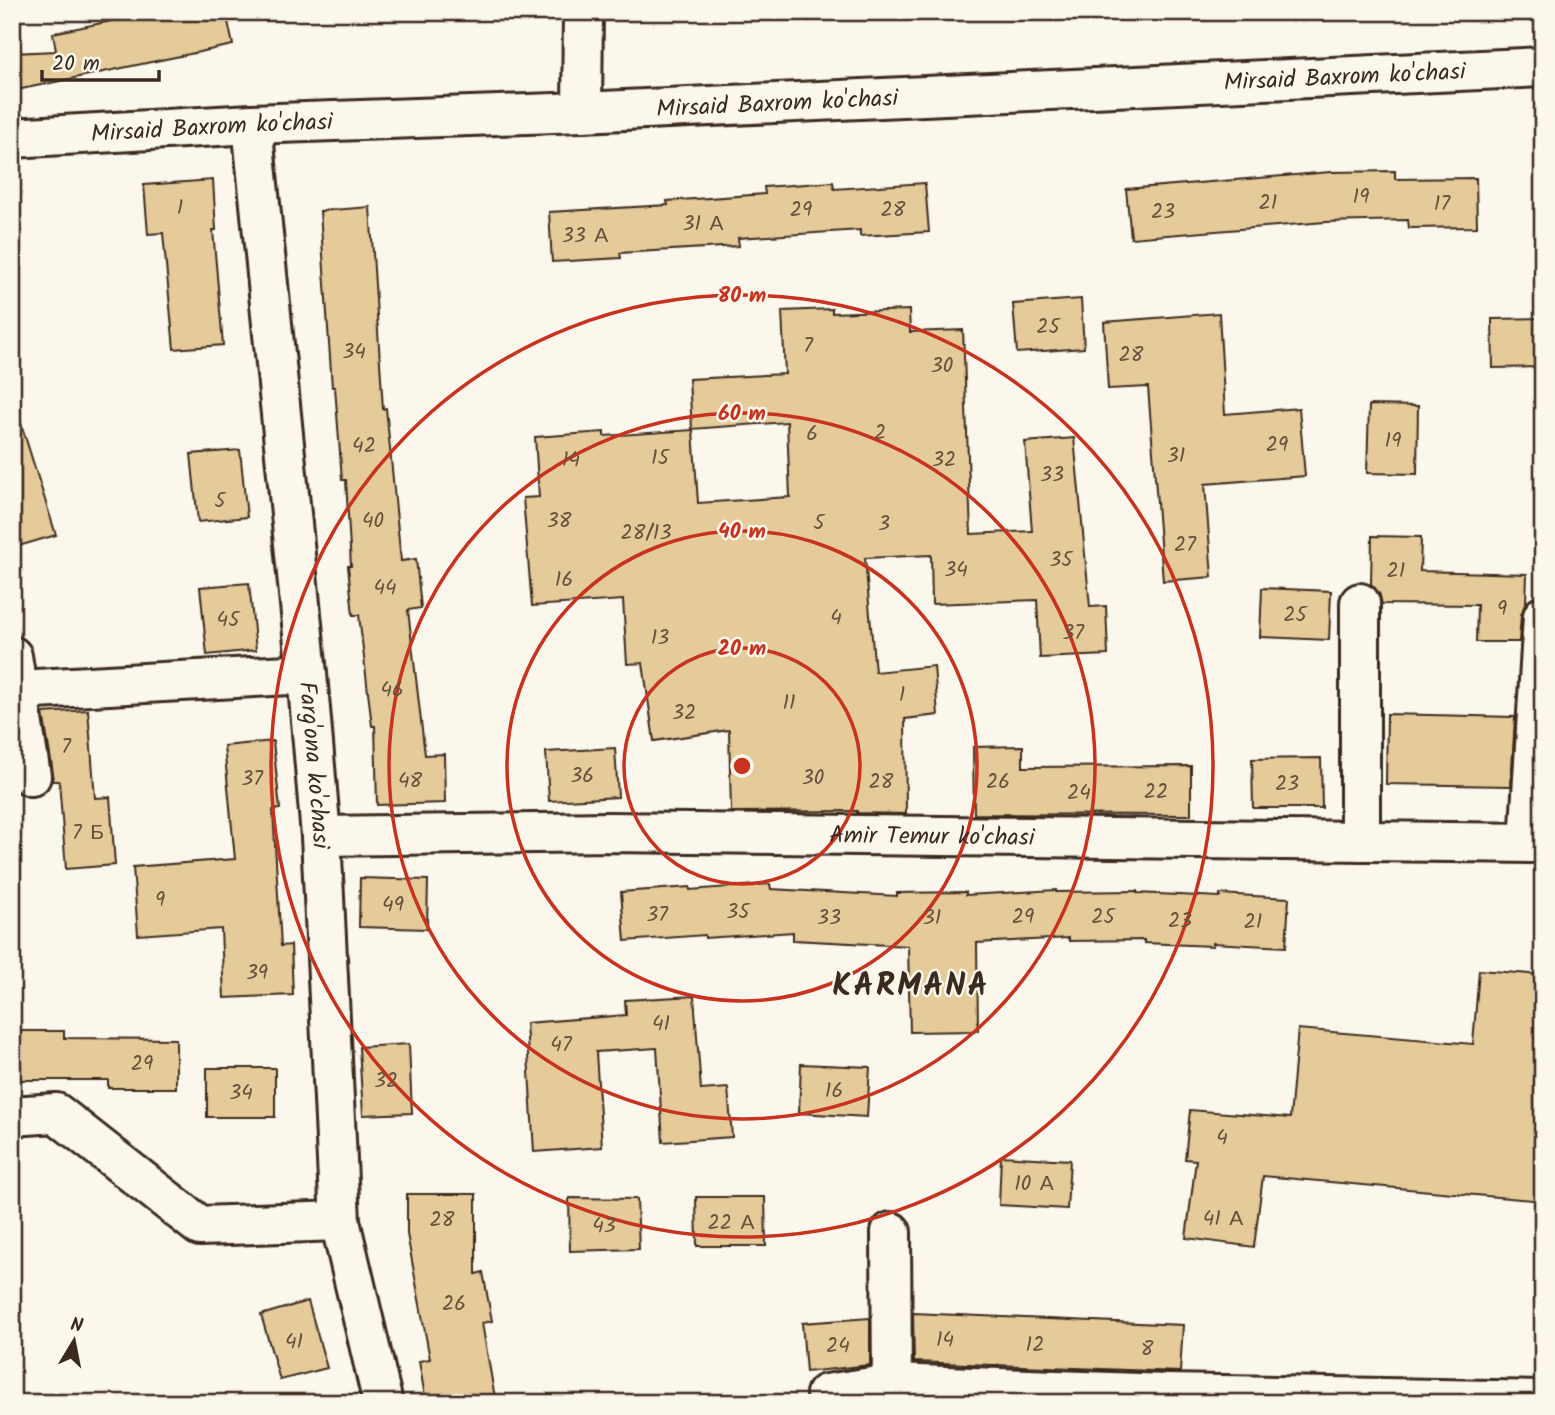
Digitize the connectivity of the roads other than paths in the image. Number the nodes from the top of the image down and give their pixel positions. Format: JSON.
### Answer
{"nodes":[{"id":1,"x":583,"y":12,"type":"edge"},
{"id":2,"x":1543,"y":67,"type":"edge"},
{"id":3,"x":582,"y":112,"type":"junction"},
{"id":4,"x":252,"y":124,"type":"junction"},
{"id":5,"x":12,"y":138,"type":"edge"},
{"id":6,"x":1360,"y":603,"type":"dead end"},
{"id":7,"x":1543,"y":616,"type":"edge"},
{"id":8,"x":15,"y":673,"type":"edge"},
{"id":9,"x":307,"y":674,"type":"junction"},
{"id":10,"x":31,"y":776,"type":"dead end"},
{"id":11,"x":321,"y":836,"type":"junction"},
{"id":12,"x":1360,"y":841,"type":"junction"},
{"id":13,"x":1536,"y":843,"type":"edge"},
{"id":14,"x":12,"y":1116,"type":"edge"},
{"id":15,"x":340,"y":1221,"type":"junction"},
{"id":16,"x":891,"y":1232,"type":"dead end"},
{"id":17,"x":892,"y":1384,"type":"junction"},
{"id":18,"x":826,"y":1394,"type":"dead end"},
{"id":19,"x":1166,"y":1398,"type":"edge"},
{"id":20,"x":1543,"y":1401,"type":"edge"},
{"id":21,"x":383,"y":1403,"type":"edge"}],
"edges":[{"from":1,"to":3,"type":"street"},
{"from":2,"to":3,"type":"street","name":"Mirsaid Baxrom ko'chasi"},
{"from":3,"to":4,"type":"street","name":"Mirsaid Baxrom ko'chasi"},
{"from":4,"to":5,"type":"street","name":"Mirsaid Baxrom ko'chasi"},
{"from":4,"to":9,"type":"street","name":"Farg'ona ko'chasi"},
{"from":6,"to":12,"type":"street"},
{"from":7,"to":13,"type":"street"},
{"from":8,"to":9,"type":"street"},
{"from":8,"to":10,"type":"street"},
{"from":9,"to":11,"type":"street","name":"Farg'ona ko'chasi"},
{"from":11,"to":12,"type":"street","name":"Amir Temur ko'chasi"},
{"from":11,"to":15,"type":"street","name":"Farg'ona ko'chasi"},
{"from":12,"to":13,"type":"street","name":"Amir Temur ko'chasi"},
{"from":14,"to":15,"type":"street"},
{"from":15,"to":21,"type":"street","name":"Farg'ona ko'chasi"},
{"from":16,"to":17,"type":"street"},
{"from":17,"to":18,"type":"street"},
{"from":17,"to":19,"type":"street"},
{"from":19,"to":20,"type":"street"}]}
